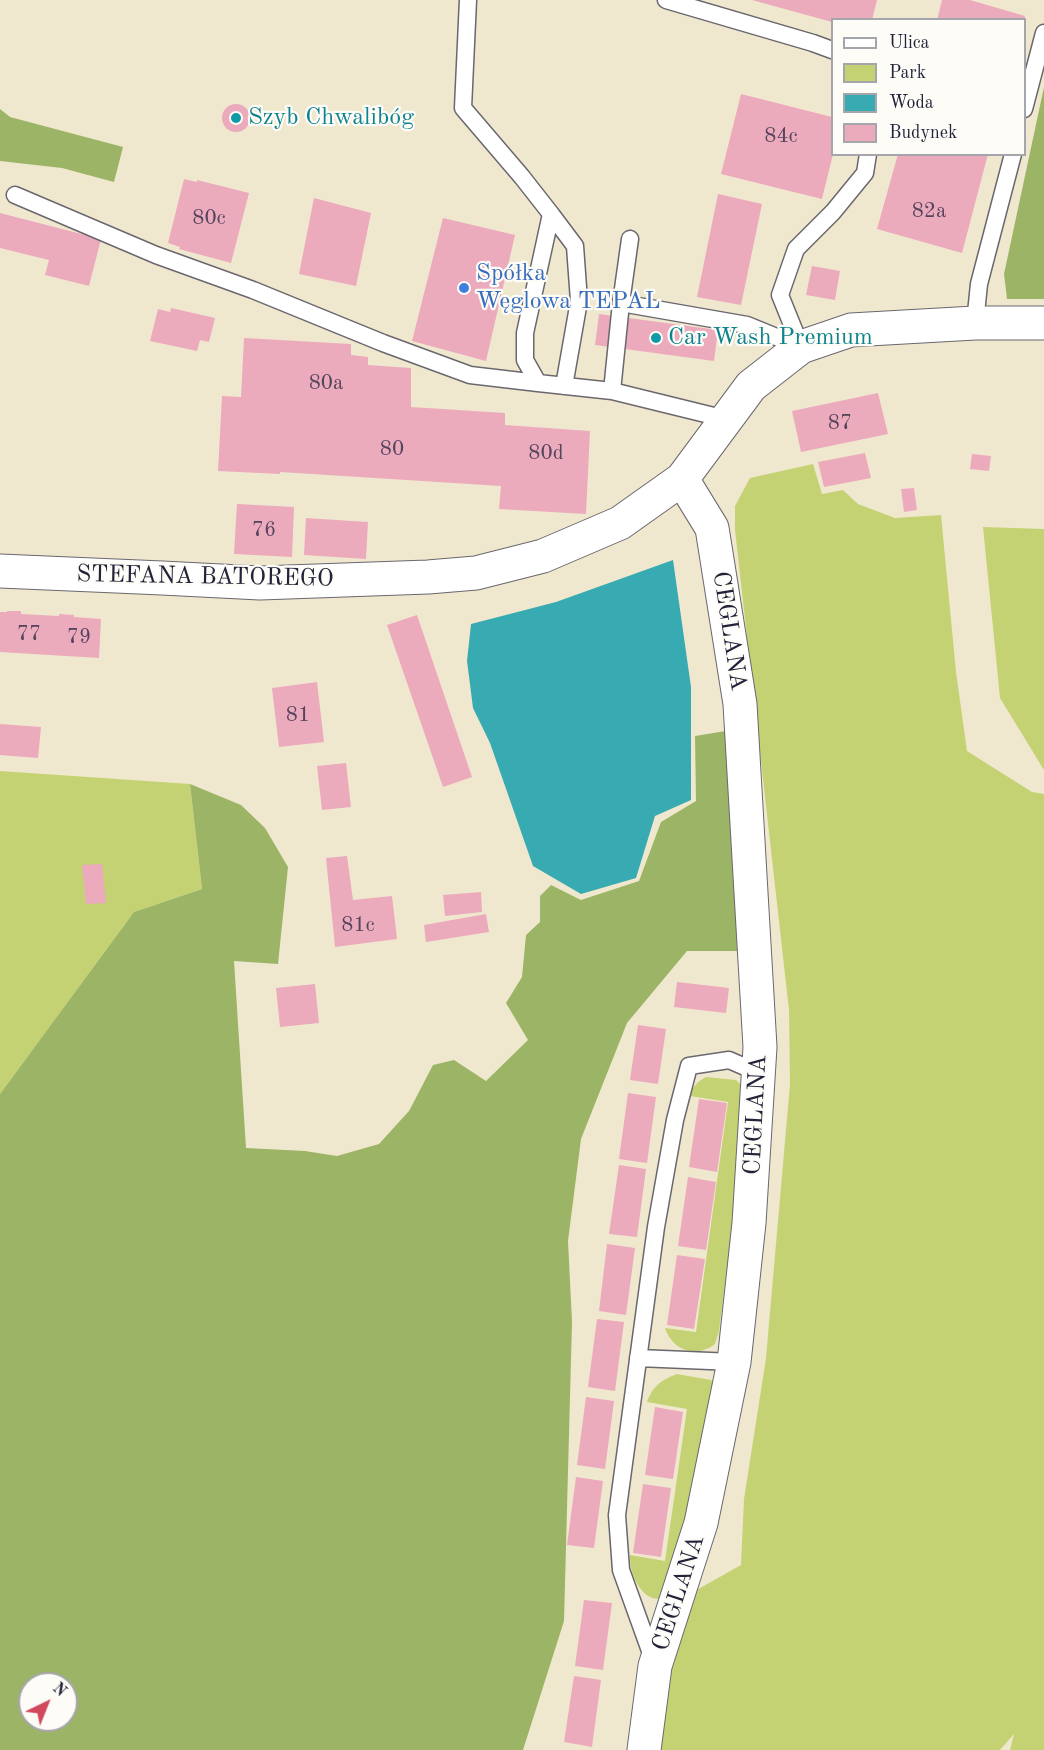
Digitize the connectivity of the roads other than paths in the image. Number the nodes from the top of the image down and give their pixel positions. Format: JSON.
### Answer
{"nodes":[{"id":1,"x":468,"y":0,"type":"edge"},
{"id":2,"x":666,"y":0,"type":"edge"},
{"id":3,"x":1044,"y":33,"type":"edge"},
{"id":4,"x":831,"y":50,"type":"edge"},
{"id":5,"x":1026,"y":101,"type":"edge"},
{"id":6,"x":868,"y":156,"type":"edge"},
{"id":7,"x":1012,"y":156,"type":"edge"},
{"id":8,"x":15,"y":195,"type":"dead end"},
{"id":9,"x":551,"y":214,"type":"junction"},
{"id":10,"x":630,"y":238,"type":"dead end"},
{"id":11,"x":621,"y":303,"type":"junction"},
{"id":12,"x":975,"y":323,"type":"junction"},
{"id":13,"x":1044,"y":323,"type":"edge"},
{"id":14,"x":801,"y":347,"type":"junction"},
{"id":15,"x":538,"y":383,"type":"junction"},
{"id":16,"x":564,"y":386,"type":"junction"},
{"id":17,"x":612,"y":391,"type":"junction"},
{"id":18,"x":726,"y":419,"type":"junction"},
{"id":19,"x":682,"y":479,"type":"junction"},
{"id":20,"x":0,"y":571,"type":"edge"},
{"id":21,"x":759,"y":1073,"type":"junction"},
{"id":22,"x":638,"y":1358,"type":"junction"},
{"id":23,"x":734,"y":1362,"type":"junction"},
{"id":24,"x":655,"y":1666,"type":"junction"},
{"id":25,"x":644,"y":1750,"type":"edge"}],
"edges":[{"from":1,"to":9,"type":"lane"},
{"from":2,"to":4,"type":"lane"},
{"from":3,"to":5,"type":"lane"},
{"from":6,"to":14,"type":"lane"},
{"from":7,"to":12,"type":"lane"},
{"from":8,"to":15,"type":"lane"},
{"from":9,"to":15,"type":"lane"},
{"from":9,"to":16,"type":"lane"},
{"from":10,"to":11,"type":"lane"},
{"from":11,"to":14,"type":"lane"},
{"from":11,"to":17,"type":"lane"},
{"from":12,"to":13,"type":"street","name":"STEFANA BATOREGO"},
{"from":12,"to":14,"type":"street","name":"STEFANA BATOREGO"},
{"from":14,"to":18,"type":"street","name":"STEFANA BATOREGO"},
{"from":15,"to":16,"type":"lane"},
{"from":16,"to":17,"type":"lane"},
{"from":17,"to":18,"type":"lane"},
{"from":18,"to":19,"type":"street","name":"STEFANA BATOREGO"},
{"from":19,"to":20,"type":"street","name":"STEFANA BATOREGO"},
{"from":19,"to":21,"type":"street","name":"CEGLANA"},
{"from":21,"to":22,"type":"lane"},
{"from":21,"to":23,"type":"street","name":"CEGLANA"},
{"from":22,"to":23,"type":"lane"},
{"from":22,"to":24,"type":"lane"},
{"from":23,"to":24,"type":"street","name":"CEGLANA"},
{"from":24,"to":25,"type":"street","name":"CEGLANA"}]}
